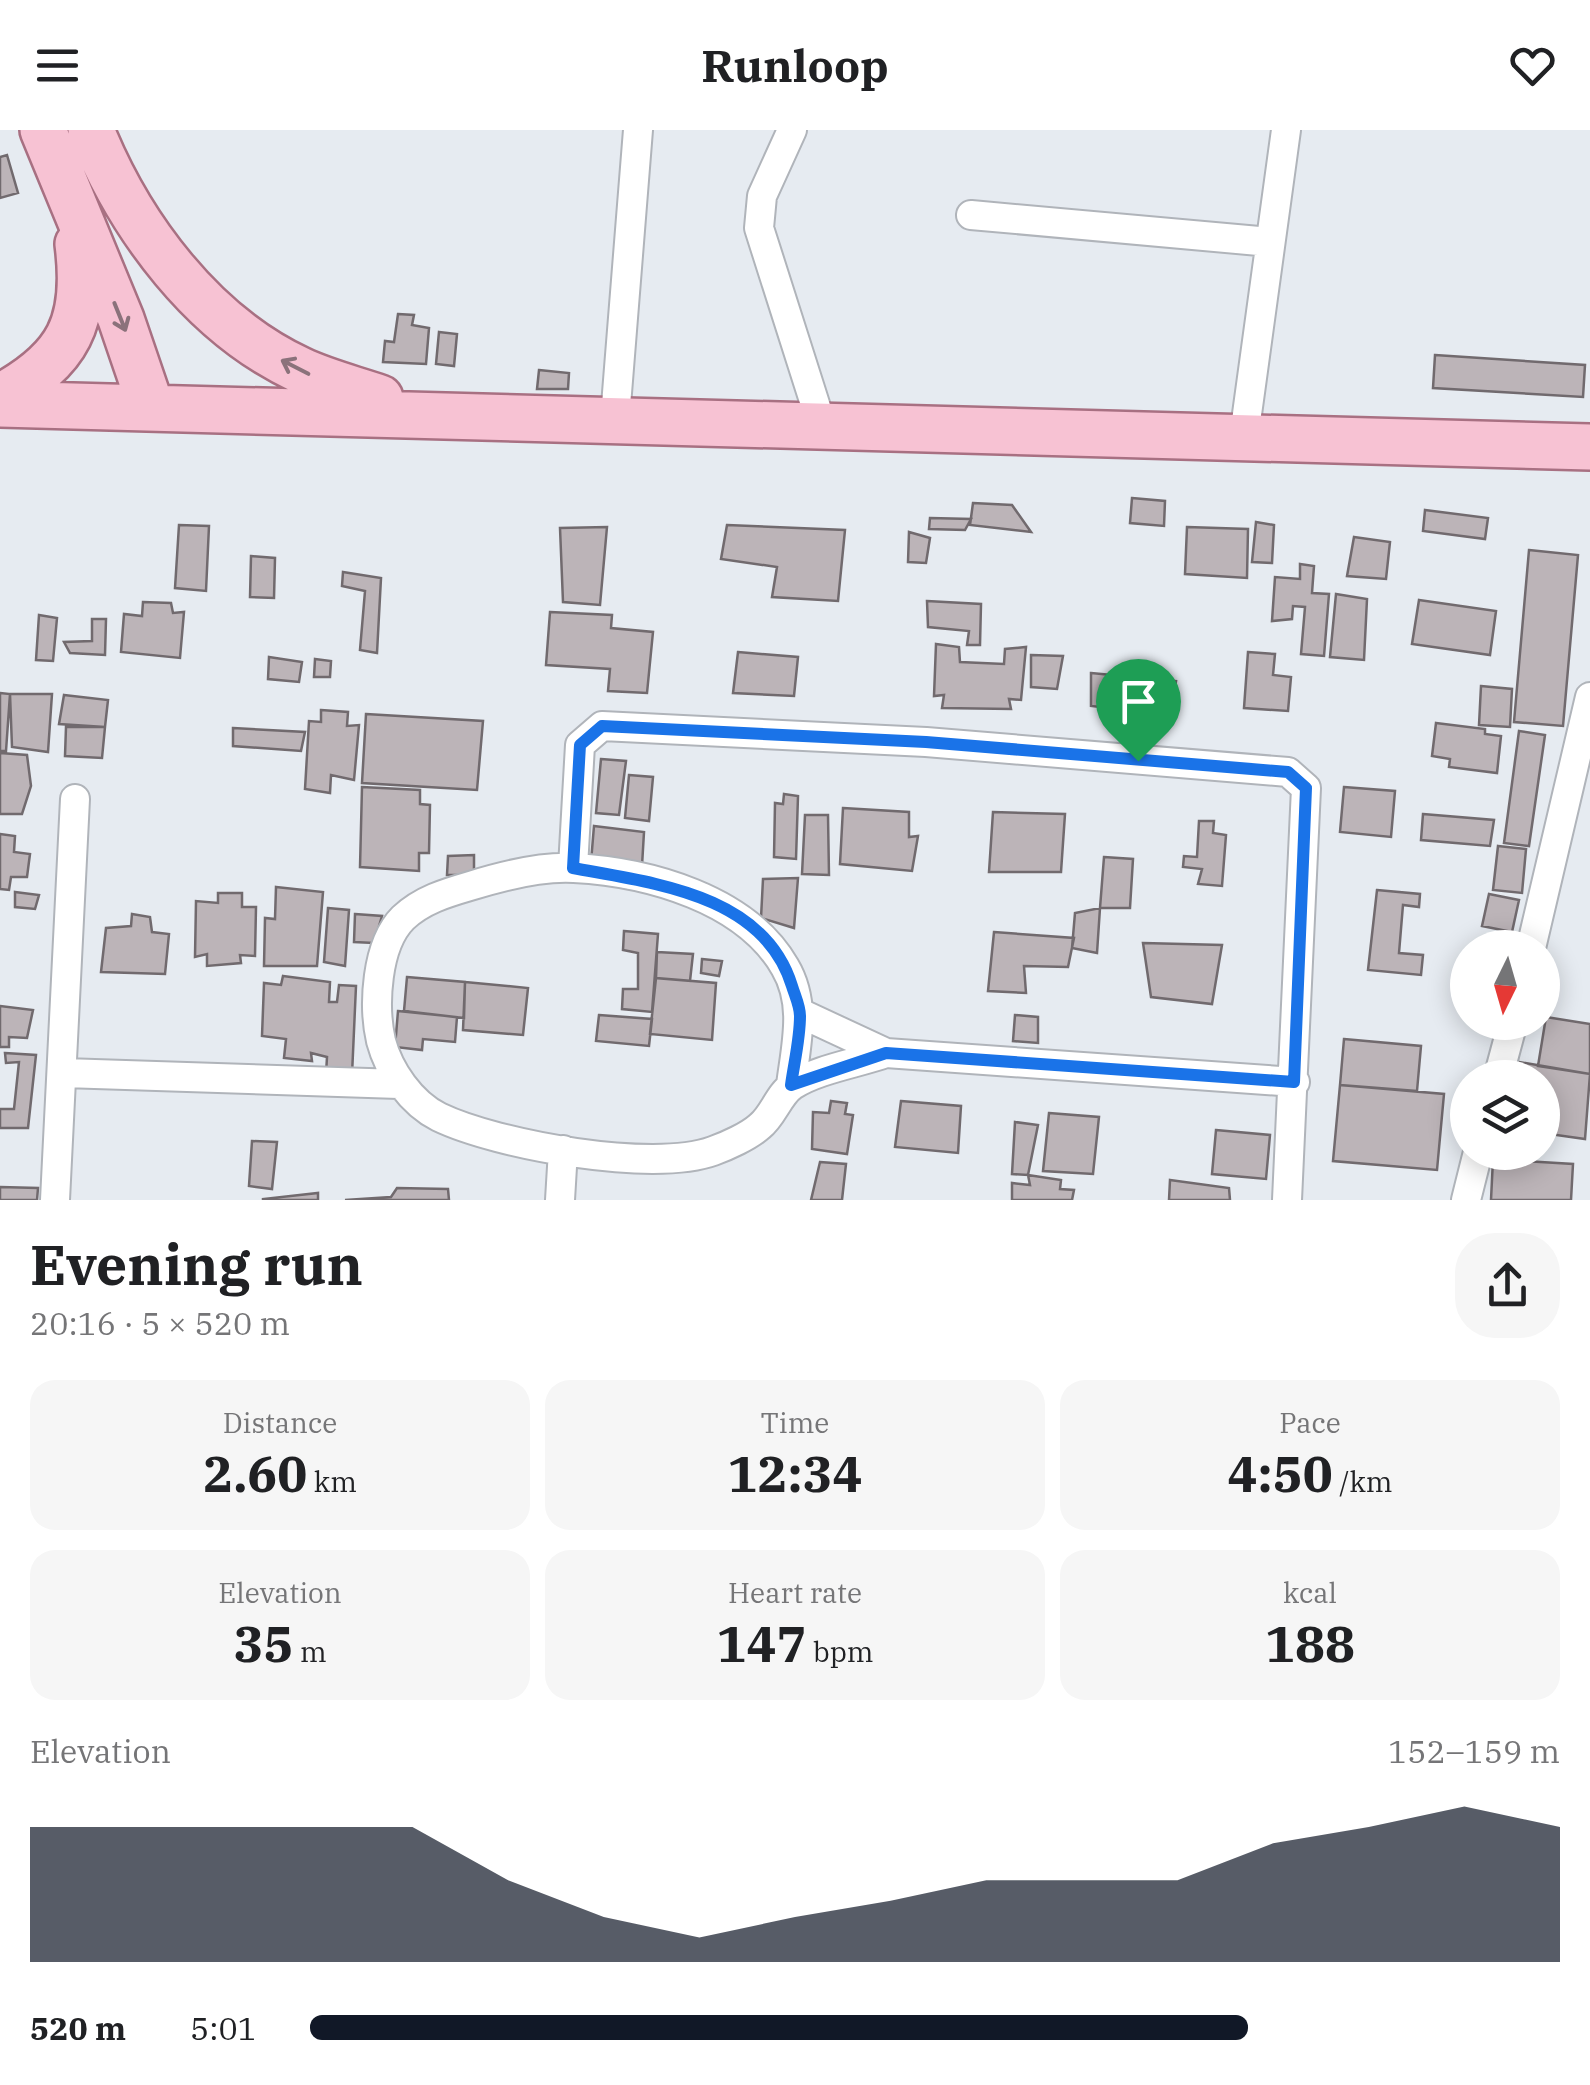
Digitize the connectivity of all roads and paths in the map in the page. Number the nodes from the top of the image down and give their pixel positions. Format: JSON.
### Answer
{"nodes":[{"id":1,"x":43,"y":130,"type":"edge"},
{"id":2,"x":92,"y":130,"type":"edge"},
{"id":3,"x":638,"y":130,"type":"edge"},
{"id":4,"x":792,"y":130,"type":"edge"},
{"id":5,"x":1286,"y":130,"type":"edge"},
{"id":6,"x":74,"y":207,"type":"junction"},
{"id":7,"x":970,"y":215,"type":"dead end"},
{"id":8,"x":1270,"y":242,"type":"junction"},
{"id":9,"x":0,"y":400,"type":"edge"},
{"id":10,"x":151,"y":407,"type":"junction"},
{"id":11,"x":420,"y":411,"type":"junction"},
{"id":12,"x":615,"y":418,"type":"junction"},
{"id":13,"x":822,"y":426,"type":"junction"},
{"id":14,"x":1244,"y":436,"type":"junction"},
{"id":15,"x":1590,"y":447,"type":"edge"},
{"id":16,"x":1590,"y":697,"type":"edge"},
{"id":17,"x":75,"y":798,"type":"dead end"},
{"id":18,"x":573,"y":868,"type":"junction"},
{"id":19,"x":1535,"y":930,"type":"edge"},
{"id":20,"x":800,"y":1013,"type":"junction"},
{"id":21,"x":886,"y":1053,"type":"junction"},
{"id":22,"x":64,"y":1074,"type":"junction"},
{"id":23,"x":1294,"y":1082,"type":"junction"},
{"id":24,"x":399,"y":1084,"type":"junction"},
{"id":25,"x":791,"y":1085,"type":"junction"},
{"id":26,"x":562,"y":1150,"type":"junction"},
{"id":27,"x":1474,"y":1170,"type":"edge"},
{"id":28,"x":56,"y":1200,"type":"edge"},
{"id":29,"x":560,"y":1200,"type":"edge"},
{"id":30,"x":1287,"y":1200,"type":"edge"},
{"id":31,"x":1466,"y":1200,"type":"edge"}],
"edges":[{"from":1,"to":6,"type":"main road"},
{"from":11,"to":2,"type":"main road","one_way":true},
{"from":3,"to":12,"type":"street"},
{"from":4,"to":13,"type":"street"},
{"from":5,"to":8,"type":"street"},
{"from":6,"to":9,"type":"main road"},
{"from":6,"to":10,"type":"main road","one_way":true},
{"from":7,"to":8,"type":"street"},
{"from":8,"to":14,"type":"street"},
{"from":9,"to":10,"type":"main road"},
{"from":10,"to":11,"type":"main road"},
{"from":11,"to":12,"type":"main road"},
{"from":12,"to":13,"type":"main road"},
{"from":13,"to":14,"type":"main road"},
{"from":14,"to":15,"type":"main road"},
{"from":16,"to":19,"type":"street"},
{"from":17,"to":22,"type":"street"},
{"from":18,"to":20,"type":"street"},
{"from":18,"to":23,"type":"street"},
{"from":18,"to":24,"type":"street"},
{"from":20,"to":21,"type":"street"},
{"from":20,"to":25,"type":"street"},
{"from":21,"to":23,"type":"street"},
{"from":21,"to":25,"type":"street"},
{"from":22,"to":24,"type":"street"},
{"from":22,"to":28,"type":"street"},
{"from":23,"to":30,"type":"street"},
{"from":24,"to":26,"type":"street"},
{"from":25,"to":26,"type":"street"},
{"from":26,"to":29,"type":"street"},
{"from":27,"to":31,"type":"street"}]}
